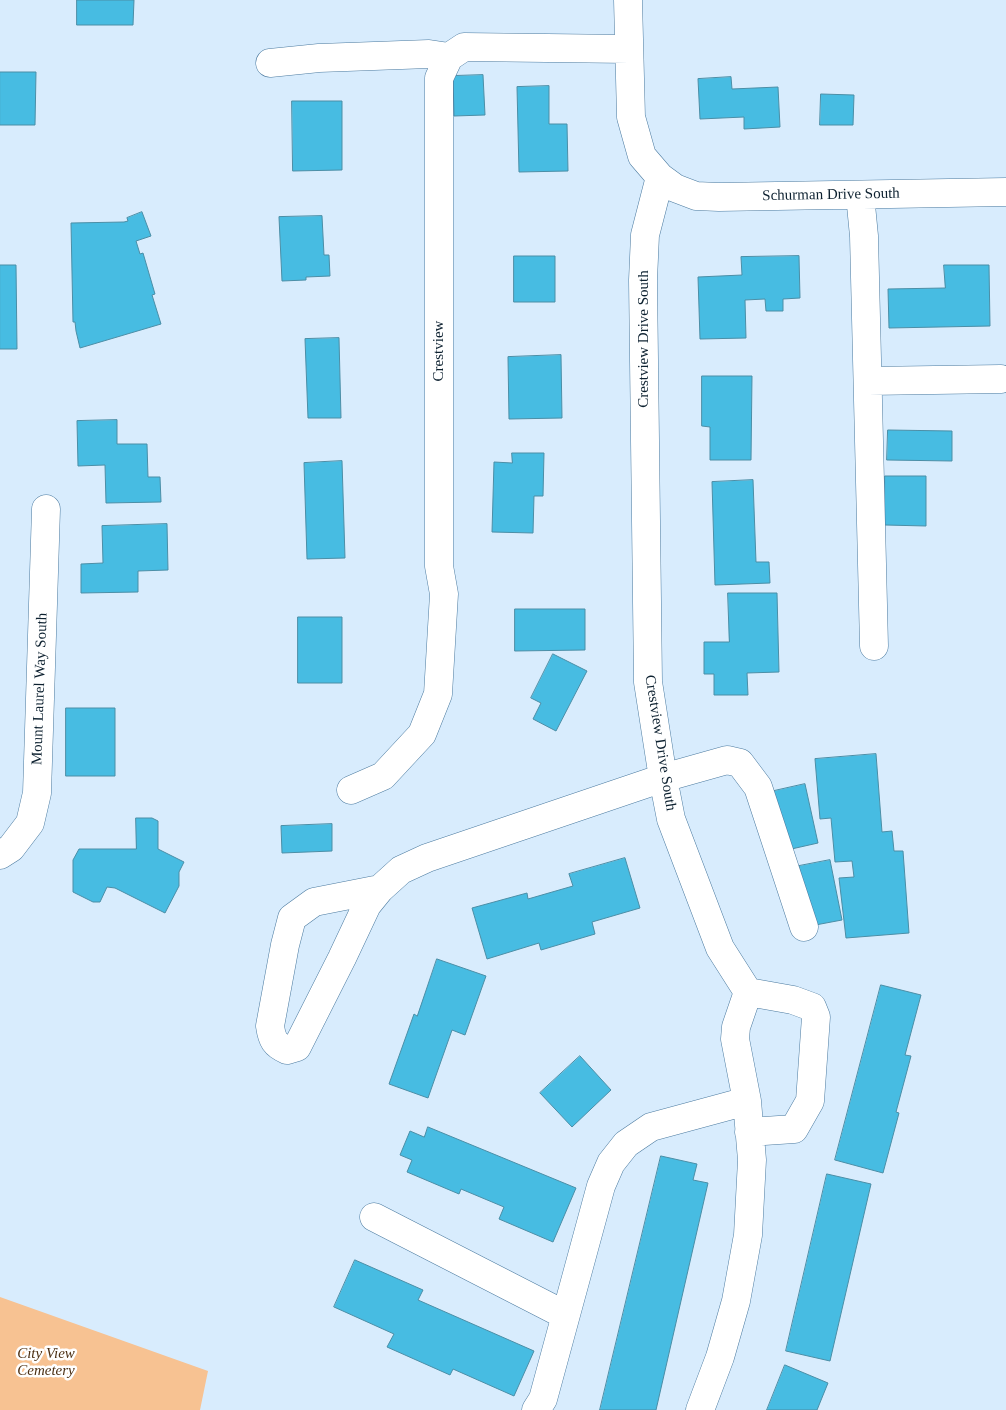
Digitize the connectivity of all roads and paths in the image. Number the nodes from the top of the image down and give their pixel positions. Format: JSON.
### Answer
{"nodes":[{"id":1,"x":628,"y":0,"type":"edge"},
{"id":2,"x":628,"y":49,"type":"junction"},
{"id":3,"x":449,"y":57,"type":"junction"},
{"id":4,"x":270,"y":64,"type":"dead end"},
{"id":5,"x":660,"y":177,"type":"junction"},
{"id":6,"x":1006,"y":192,"type":"edge"},
{"id":7,"x":860,"y":194,"type":"junction"},
{"id":8,"x":1001,"y":379,"type":"dead end"},
{"id":9,"x":868,"y":381,"type":"junction"},
{"id":10,"x":46,"y":509,"type":"dead end"},
{"id":11,"x":874,"y":646,"type":"dead end"},
{"id":12,"x":663,"y":778,"type":"junction"},
{"id":13,"x":351,"y":790,"type":"dead end"},
{"id":14,"x":0,"y":855,"type":"edge"},
{"id":15,"x":380,"y":889,"type":"junction"},
{"id":16,"x":804,"y":926,"type":"dead end"},
{"id":17,"x":748,"y":992,"type":"junction"},
{"id":18,"x":747,"y":1101,"type":"junction"},
{"id":19,"x":749,"y":1132,"type":"junction"},
{"id":20,"x":374,"y":1217,"type":"dead end"},
{"id":21,"x":565,"y":1315,"type":"junction"},
{"id":22,"x":536,"y":1410,"type":"edge"},
{"id":23,"x":700,"y":1410,"type":"edge"}],
"edges":[{"from":1,"to":2,"type":"street"},
{"from":2,"to":3,"type":"street"},
{"from":2,"to":5,"type":"street"},
{"from":3,"to":4,"type":"street"},
{"from":3,"to":13,"type":"street","name":"Crestview"},
{"from":5,"to":7,"type":"street","name":"Schurman Drive South"},
{"from":5,"to":12,"type":"street","name":"Crestview Drive South"},
{"from":6,"to":7,"type":"street","name":"Schurman Drive South"},
{"from":7,"to":9,"type":"street"},
{"from":8,"to":9,"type":"street"},
{"from":9,"to":11,"type":"street"},
{"from":10,"to":14,"type":"street","name":"Mount Laurel Way South"},
{"from":12,"to":15,"type":"street"},
{"from":12,"to":16,"type":"street"},
{"from":12,"to":17,"type":"street","name":"Crestview Drive South"},
{"from":15,"to":15,"type":"street"},
{"from":17,"to":18,"type":"street"},
{"from":17,"to":19,"type":"street"},
{"from":18,"to":19,"type":"street"},
{"from":18,"to":21,"type":"street"},
{"from":19,"to":23,"type":"street"},
{"from":20,"to":21,"type":"street"},
{"from":21,"to":22,"type":"street"}]}
